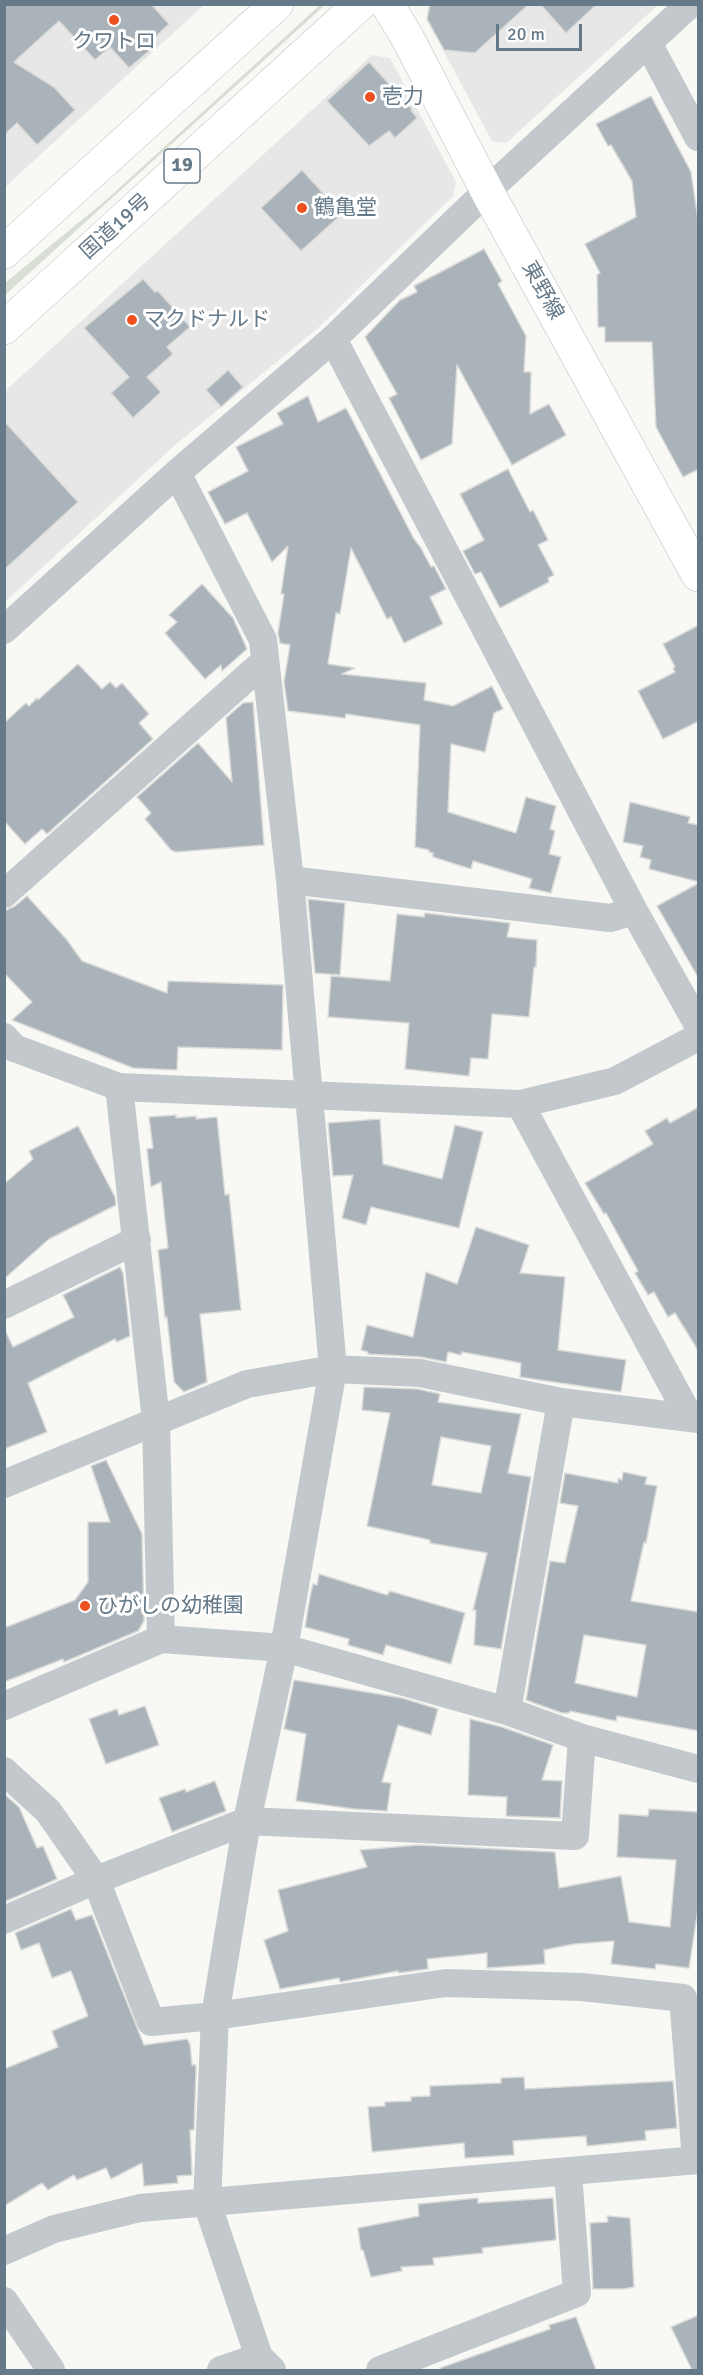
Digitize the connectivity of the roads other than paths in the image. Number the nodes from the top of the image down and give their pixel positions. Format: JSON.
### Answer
{"nodes":[{"id":1,"x":277,"y":4,"type":"edge"},
{"id":2,"x":360,"y":4,"type":"edge"},
{"id":3,"x":387,"y":4,"type":"edge"},
{"id":4,"x":690,"y":4,"type":"edge"},
{"id":5,"x":648,"y":43,"type":"junction"},
{"id":6,"x":699,"y":137,"type":"edge"},
{"id":7,"x":487,"y":191,"type":"junction"},
{"id":8,"x":4,"y":252,"type":"edge"},
{"id":9,"x":4,"y":328,"type":"edge"},
{"id":10,"x":333,"y":339,"type":"junction"},
{"id":11,"x":177,"y":473,"type":"junction"},
{"id":12,"x":699,"y":575,"type":"edge"},
{"id":13,"x":4,"y":630,"type":"edge"},
{"id":14,"x":264,"y":662,"type":"junction"},
{"id":15,"x":290,"y":880,"type":"junction"},
{"id":16,"x":4,"y":894,"type":"edge"},
{"id":17,"x":634,"y":911,"type":"junction"},
{"id":18,"x":699,"y":1025,"type":"edge"},
{"id":19,"x":4,"y":1037,"type":"edge"},
{"id":20,"x":699,"y":1037,"type":"edge"},
{"id":21,"x":119,"y":1088,"type":"junction"},
{"id":22,"x":308,"y":1095,"type":"junction"},
{"id":23,"x":520,"y":1104,"type":"junction"},
{"id":24,"x":137,"y":1240,"type":"junction"},
{"id":25,"x":4,"y":1305,"type":"edge"},
{"id":26,"x":333,"y":1369,"type":"junction"},
{"id":27,"x":561,"y":1402,"type":"junction"},
{"id":28,"x":694,"y":1418,"type":"edge"},
{"id":29,"x":156,"y":1421,"type":"junction"},
{"id":30,"x":4,"y":1484,"type":"edge"},
{"id":31,"x":161,"y":1639,"type":"junction"},
{"id":32,"x":284,"y":1648,"type":"junction"},
{"id":33,"x":4,"y":1706,"type":"edge"},
{"id":34,"x":507,"y":1711,"type":"junction"},
{"id":35,"x":582,"y":1738,"type":"junction"},
{"id":36,"x":699,"y":1769,"type":"edge"},
{"id":37,"x":4,"y":1771,"type":"edge"},
{"id":38,"x":247,"y":1821,"type":"junction"},
{"id":39,"x":96,"y":1880,"type":"junction"},
{"id":40,"x":4,"y":1920,"type":"edge"},
{"id":41,"x":215,"y":2016,"type":"junction"},
{"id":42,"x":697,"y":2160,"type":"edge"},
{"id":43,"x":568,"y":2172,"type":"junction"},
{"id":44,"x":207,"y":2202,"type":"junction"},
{"id":45,"x":4,"y":2251,"type":"edge"},
{"id":46,"x":4,"y":2301,"type":"edge"},
{"id":47,"x":266,"y":2364,"type":"edge"},
{"id":48,"x":51,"y":2370,"type":"edge"},
{"id":49,"x":221,"y":2370,"type":"edge"},
{"id":50,"x":380,"y":2370,"type":"edge"}],
"edges":[{"from":1,"to":8,"type":"main road","number":"19"},
{"from":2,"to":9,"type":"main road","name":"国道19号","number":"19"},
{"from":3,"to":7,"type":"main road","name":"東野線"},
{"from":4,"to":5,"type":"street"},
{"from":5,"to":6,"type":"street"},
{"from":5,"to":7,"type":"street"},
{"from":7,"to":10,"type":"street"},
{"from":7,"to":12,"type":"main road","name":"東野線"},
{"from":10,"to":11,"type":"street"},
{"from":10,"to":17,"type":"street"},
{"from":11,"to":13,"type":"street"},
{"from":11,"to":14,"type":"street"},
{"from":14,"to":15,"type":"street"},
{"from":14,"to":16,"type":"street"},
{"from":15,"to":17,"type":"street"},
{"from":15,"to":22,"type":"street"},
{"from":17,"to":18,"type":"street"},
{"from":19,"to":21,"type":"street"},
{"from":20,"to":23,"type":"street"},
{"from":21,"to":22,"type":"street"},
{"from":21,"to":24,"type":"street"},
{"from":22,"to":23,"type":"street"},
{"from":22,"to":26,"type":"street"},
{"from":23,"to":28,"type":"street"},
{"from":24,"to":25,"type":"street"},
{"from":24,"to":29,"type":"street"},
{"from":26,"to":27,"type":"street"},
{"from":26,"to":29,"type":"street"},
{"from":26,"to":32,"type":"street"},
{"from":27,"to":28,"type":"street"},
{"from":27,"to":34,"type":"street"},
{"from":29,"to":30,"type":"street"},
{"from":29,"to":31,"type":"street"},
{"from":31,"to":32,"type":"street"},
{"from":31,"to":33,"type":"street"},
{"from":32,"to":34,"type":"street"},
{"from":32,"to":38,"type":"street"},
{"from":34,"to":35,"type":"street"},
{"from":35,"to":36,"type":"street"},
{"from":35,"to":38,"type":"street"},
{"from":37,"to":39,"type":"street"},
{"from":38,"to":39,"type":"street"},
{"from":38,"to":41,"type":"street"},
{"from":39,"to":40,"type":"street"},
{"from":39,"to":41,"type":"street"},
{"from":41,"to":42,"type":"street"},
{"from":41,"to":44,"type":"street"},
{"from":42,"to":43,"type":"street"},
{"from":43,"to":44,"type":"street"},
{"from":43,"to":50,"type":"street"},
{"from":44,"to":45,"type":"street"},
{"from":44,"to":47,"type":"street"},
{"from":46,"to":48,"type":"street"},
{"from":47,"to":49,"type":"street"}]}
